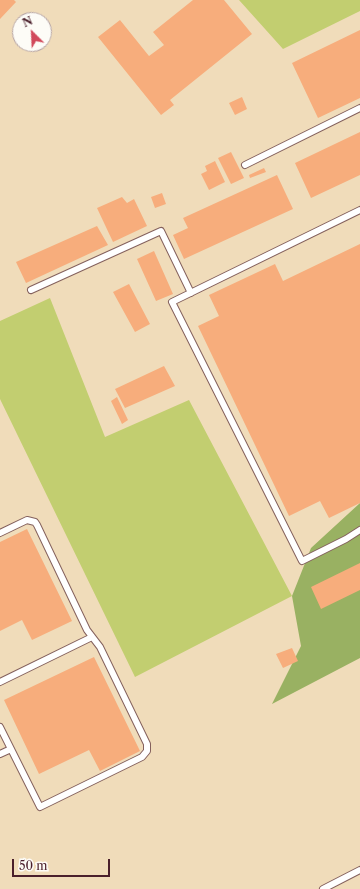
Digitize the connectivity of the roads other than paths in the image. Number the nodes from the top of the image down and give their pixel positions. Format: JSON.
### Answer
{"nodes":[{"id":1,"x":360,"y":108,"type":"edge"},
{"id":2,"x":245,"y":165,"type":"dead end"},
{"id":3,"x":360,"y":210,"type":"edge"},
{"id":4,"x":31,"y":290,"type":"dead end"},
{"id":5,"x":191,"y":293,"type":"junction"},
{"id":6,"x":360,"y":530,"type":"edge"},
{"id":7,"x":0,"y":533,"type":"edge"},
{"id":8,"x":92,"y":637,"type":"junction"},
{"id":9,"x":0,"y":682,"type":"edge"},
{"id":10,"x":0,"y":727,"type":"edge"},
{"id":11,"x":11,"y":749,"type":"junction"},
{"id":12,"x":0,"y":754,"type":"edge"},
{"id":13,"x":360,"y":870,"type":"edge"},
{"id":14,"x":323,"y":889,"type":"edge"}],
"edges":[{"from":1,"to":2,"type":"lane"},
{"from":3,"to":5,"type":"lane"},
{"from":4,"to":5,"type":"lane"},
{"from":5,"to":6,"type":"lane"},
{"from":7,"to":8,"type":"lane"},
{"from":8,"to":9,"type":"lane"},
{"from":8,"to":11,"type":"lane"},
{"from":10,"to":11,"type":"lane"},
{"from":11,"to":12,"type":"lane"},
{"from":13,"to":14,"type":"lane"}]}
